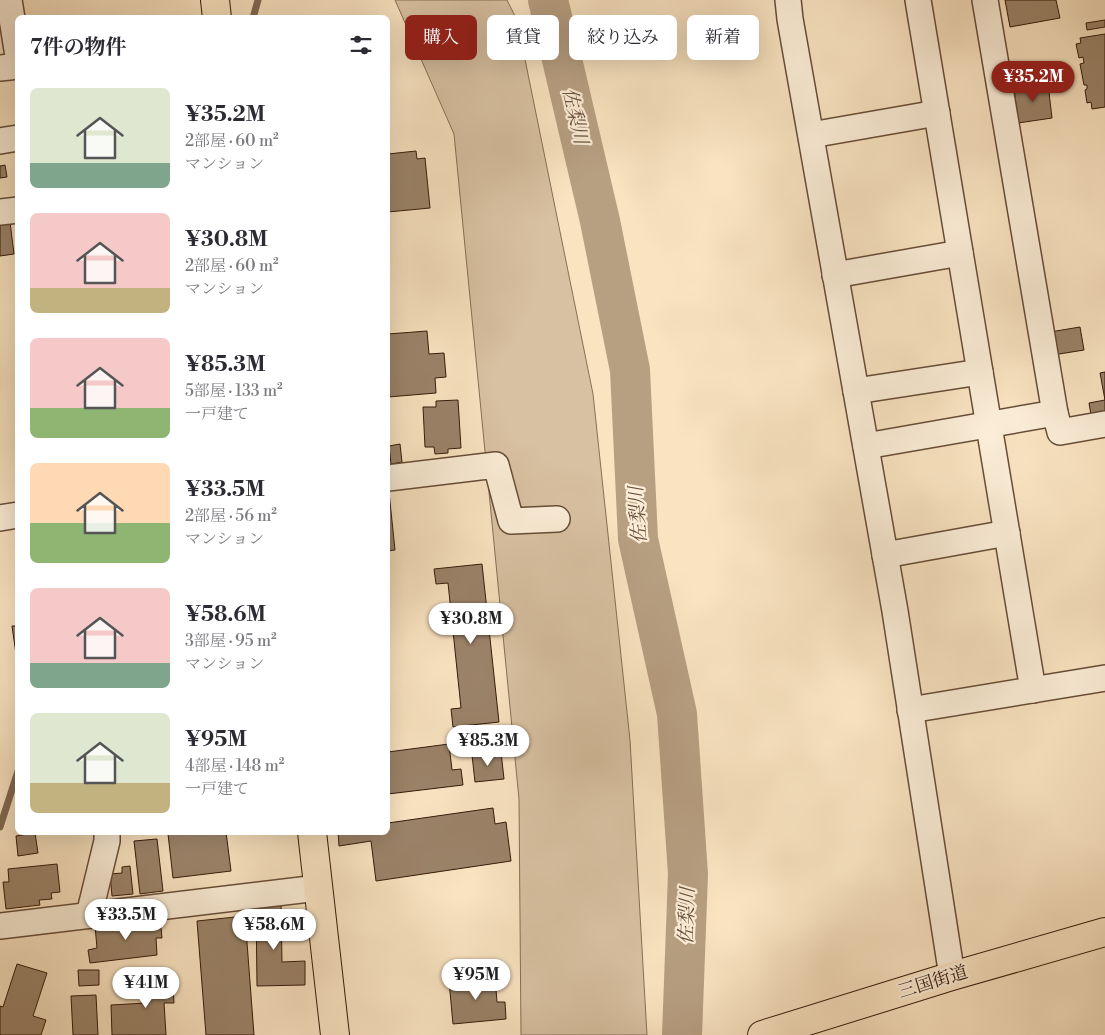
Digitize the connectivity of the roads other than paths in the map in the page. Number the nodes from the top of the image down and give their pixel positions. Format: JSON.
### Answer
{"nodes":[{"id":1,"x":9,"y":0,"type":"edge"},
{"id":2,"x":215,"y":0,"type":"edge"},
{"id":3,"x":788,"y":0,"type":"edge"},
{"id":4,"x":918,"y":0,"type":"edge"},
{"id":5,"x":985,"y":0,"type":"edge"},
{"id":6,"x":217,"y":15,"type":"edge"},
{"id":7,"x":15,"y":37,"type":"edge"},
{"id":8,"x":15,"y":66,"type":"edge"},
{"id":9,"x":0,"y":68,"type":"edge"},
{"id":10,"x":937,"y":112,"type":"junction"},
{"id":11,"x":811,"y":135,"type":"junction"},
{"id":12,"x":15,"y":138,"type":"edge"},
{"id":13,"x":0,"y":141,"type":"edge"},
{"id":14,"x":15,"y":210,"type":"edge"},
{"id":15,"x":0,"y":212,"type":"edge"},
{"id":16,"x":960,"y":253,"type":"junction"},
{"id":17,"x":836,"y":275,"type":"junction"},
{"id":18,"x":980,"y":372,"type":"junction"},
{"id":19,"x":856,"y":391,"type":"junction"},
{"id":20,"x":1055,"y":413,"type":"junction"},
{"id":21,"x":1105,"y":424,"type":"edge"},
{"id":22,"x":989,"y":425,"type":"junction"},
{"id":23,"x":866,"y":446,"type":"junction"},
{"id":24,"x":390,"y":478,"type":"edge"},
{"id":25,"x":15,"y":516,"type":"edge"},
{"id":26,"x":0,"y":518,"type":"edge"},
{"id":27,"x":557,"y":519,"type":"dead end"},
{"id":28,"x":1007,"y":533,"type":"junction"},
{"id":29,"x":885,"y":554,"type":"junction"},
{"id":30,"x":1105,"y":678,"type":"edge"},
{"id":31,"x":1033,"y":690,"type":"junction"},
{"id":32,"x":910,"y":710,"type":"junction"},
{"id":33,"x":106,"y":835,"type":"edge"},
{"id":34,"x":312,"y":835,"type":"edge"},
{"id":35,"x":318,"y":888,"type":"junction"},
{"id":36,"x":89,"y":915,"type":"junction"},
{"id":37,"x":0,"y":926,"type":"edge"},
{"id":38,"x":1105,"y":932,"type":"edge"},
{"id":39,"x":952,"y":976,"type":"junction"},
{"id":40,"x":335,"y":1035,"type":"edge"},
{"id":41,"x":762,"y":1035,"type":"edge"}],
"edges":[{"from":1,"to":7,"type":"street"},
{"from":2,"to":6,"type":"main road"},
{"from":3,"to":11,"type":"street"},
{"from":4,"to":10,"type":"street"},
{"from":5,"to":20,"type":"street"},
{"from":8,"to":9,"type":"street"},
{"from":10,"to":11,"type":"street"},
{"from":10,"to":16,"type":"street"},
{"from":11,"to":17,"type":"street"},
{"from":12,"to":13,"type":"street"},
{"from":14,"to":15,"type":"street"},
{"from":16,"to":17,"type":"street"},
{"from":16,"to":18,"type":"street"},
{"from":17,"to":19,"type":"street"},
{"from":18,"to":19,"type":"street"},
{"from":18,"to":22,"type":"street"},
{"from":19,"to":23,"type":"street"},
{"from":20,"to":21,"type":"street"},
{"from":20,"to":22,"type":"street"},
{"from":22,"to":23,"type":"street"},
{"from":22,"to":28,"type":"street"},
{"from":23,"to":29,"type":"street"},
{"from":24,"to":27,"type":"street"},
{"from":25,"to":26,"type":"street"},
{"from":28,"to":29,"type":"street"},
{"from":28,"to":31,"type":"street"},
{"from":29,"to":32,"type":"street"},
{"from":30,"to":31,"type":"street"},
{"from":31,"to":32,"type":"street"},
{"from":32,"to":39,"type":"street"},
{"from":33,"to":36,"type":"street"},
{"from":34,"to":35,"type":"main road"},
{"from":35,"to":36,"type":"street"},
{"from":35,"to":40,"type":"main road"},
{"from":36,"to":37,"type":"street"},
{"from":38,"to":39,"type":"main road","name":"三国街道"},
{"from":39,"to":41,"type":"main road","name":"三国街道"}]}
